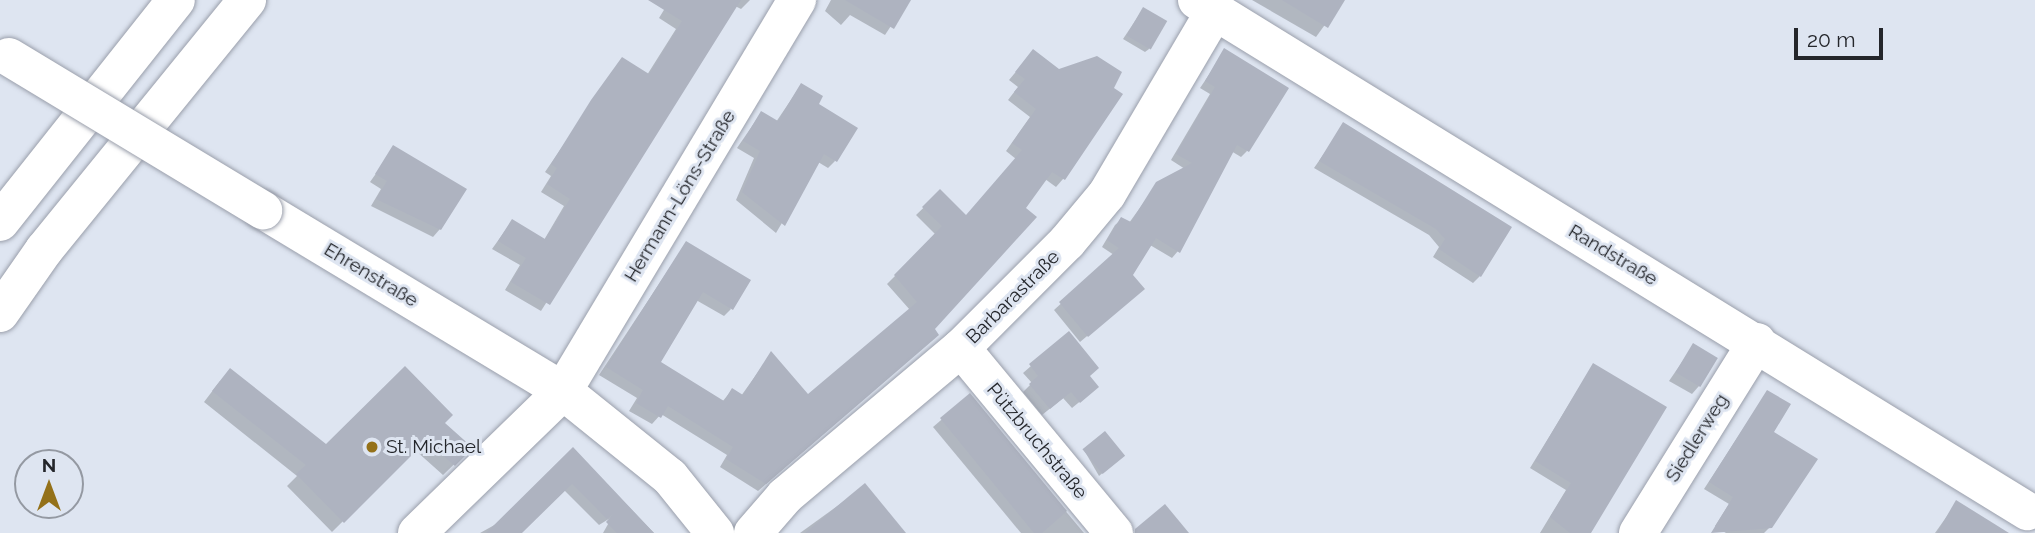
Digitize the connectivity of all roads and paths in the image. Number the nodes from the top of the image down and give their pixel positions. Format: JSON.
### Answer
{"nodes":[{"id":1,"x":176,"y":0,"type":"edge"},
{"id":2,"x":247,"y":0,"type":"edge"},
{"id":3,"x":797,"y":0,"type":"edge"},
{"id":4,"x":1206,"y":6,"type":"edge"},
{"id":5,"x":5,"y":54,"type":"edge"},
{"id":6,"x":0,"y":222,"type":"edge"},
{"id":7,"x":0,"y":313,"type":"edge"},
{"id":8,"x":1757,"y":342,"type":"junction"},
{"id":9,"x":961,"y":348,"type":"junction"},
{"id":10,"x":563,"y":391,"type":"junction"},
{"id":11,"x":2027,"y":511,"type":"dead end"},
{"id":12,"x":417,"y":533,"type":"edge"},
{"id":13,"x":715,"y":533,"type":"edge"},
{"id":14,"x":753,"y":533,"type":"edge"},
{"id":15,"x":1114,"y":533,"type":"edge"},
{"id":16,"x":1638,"y":533,"type":"edge"}],
"edges":[{"from":1,"to":6,"type":"main road"},
{"from":2,"to":7,"type":"main road"},
{"from":3,"to":10,"type":"main road","name":"Hermann-Löns-Straße"},
{"from":4,"to":8,"type":"main road","name":"Randstraße"},
{"from":4,"to":9,"type":"main road","name":"Barbarastraße"},
{"from":5,"to":10,"type":"main road","name":"Ehrenstraße","bridge":true},
{"from":8,"to":11,"type":"main road","name":"Randstraße"},
{"from":8,"to":16,"type":"main road","name":"Siedlerweg"},
{"from":9,"to":14,"type":"main road","name":"Barbarastraße"},
{"from":9,"to":15,"type":"main road","name":"Pützbruchstraße"},
{"from":10,"to":12,"type":"main road","name":"Hermann-Löns-Straße"},
{"from":10,"to":13,"type":"main road","name":"Ehrenstraße"}]}
